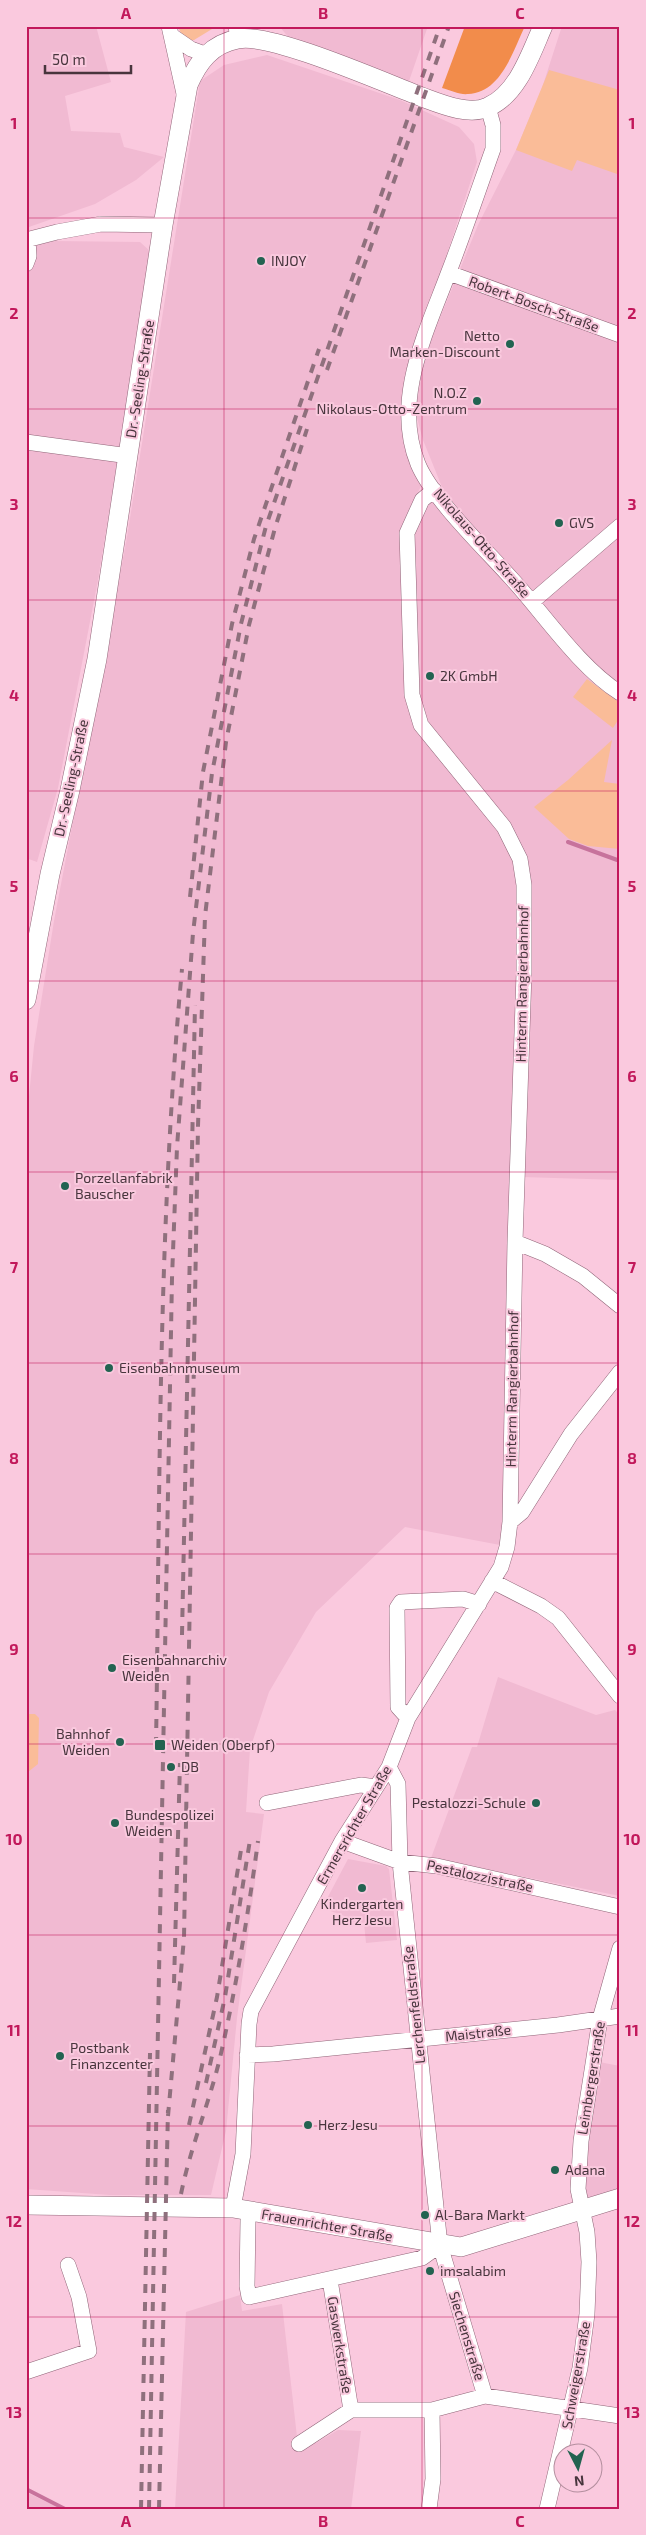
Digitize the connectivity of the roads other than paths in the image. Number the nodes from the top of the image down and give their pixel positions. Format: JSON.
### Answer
{"nodes":[{"id":1,"x":543,"y":26,"type":"edge"},
{"id":2,"x":170,"y":31,"type":"edge"},
{"id":3,"x":237,"y":32,"type":"edge"},
{"id":4,"x":205,"y":54,"type":"junction"},
{"id":5,"x":186,"y":99,"type":"junction"},
{"id":6,"x":488,"y":107,"type":"junction"},
{"id":7,"x":163,"y":225,"type":"junction"},
{"id":8,"x":27,"y":240,"type":"edge"},
{"id":9,"x":26,"y":264,"type":"edge"},
{"id":10,"x":449,"y":273,"type":"junction"},
{"id":11,"x":620,"y":336,"type":"edge"},
{"id":12,"x":26,"y":442,"type":"edge"},
{"id":13,"x":129,"y":456,"type":"junction"},
{"id":14,"x":434,"y":490,"type":"junction"},
{"id":15,"x":620,"y":526,"type":"edge"},
{"id":16,"x":532,"y":601,"type":"junction"},
{"id":17,"x":620,"y":693,"type":"edge"},
{"id":18,"x":26,"y":1000,"type":"edge"},
{"id":19,"x":515,"y":1242,"type":"junction"},
{"id":20,"x":620,"y":1306,"type":"edge"},
{"id":21,"x":620,"y":1372,"type":"edge"},
{"id":22,"x":510,"y":1522,"type":"junction"},
{"id":23,"x":492,"y":1582,"type":"junction"},
{"id":24,"x":479,"y":1604,"type":"junction"},
{"id":25,"x":620,"y":1696,"type":"edge"},
{"id":26,"x":408,"y":1718,"type":"junction"},
{"id":27,"x":389,"y":1767,"type":"junction"},
{"id":28,"x":376,"y":1787,"type":"junction"},
{"id":29,"x":268,"y":1803,"type":"dead end"},
{"id":30,"x":342,"y":1841,"type":"junction"},
{"id":31,"x":400,"y":1862,"type":"junction"},
{"id":32,"x":620,"y":1907,"type":"edge"},
{"id":33,"x":620,"y":1948,"type":"edge"},
{"id":34,"x":620,"y":2016,"type":"edge"},
{"id":35,"x":600,"y":2019,"type":"junction"},
{"id":36,"x":417,"y":2039,"type":"junction"},
{"id":37,"x":247,"y":2055,"type":"junction"},
{"id":38,"x":620,"y":2198,"type":"edge"},
{"id":39,"x":26,"y":2205,"type":"edge"},
{"id":40,"x":233,"y":2208,"type":"junction"},
{"id":41,"x":582,"y":2210,"type":"junction"},
{"id":42,"x":248,"y":2220,"type":"dead end"},
{"id":43,"x":440,"y":2245,"type":"junction"},
{"id":44,"x":68,"y":2265,"type":"dead end"},
{"id":45,"x":330,"y":2280,"type":"junction"},
{"id":46,"x":31,"y":2371,"type":"edge"},
{"id":47,"x":485,"y":2396,"type":"junction"},
{"id":48,"x":572,"y":2409,"type":"junction"},
{"id":49,"x":351,"y":2410,"type":"junction"},
{"id":50,"x":432,"y":2410,"type":"junction"},
{"id":51,"x":620,"y":2416,"type":"edge"},
{"id":52,"x":299,"y":2444,"type":"dead end"},
{"id":53,"x":429,"y":2509,"type":"edge"},
{"id":54,"x":547,"y":2509,"type":"edge"}],
"edges":[{"from":1,"to":6,"type":"main road"},
{"from":2,"to":4,"type":"street"},
{"from":2,"to":5,"type":"street"},
{"from":3,"to":4,"type":"main road"},
{"from":3,"to":6,"type":"main road"},
{"from":4,"to":5,"type":"main road","name":"Dr.-Seeling-Straße"},
{"from":5,"to":7,"type":"main road","name":"Dr.-Seeling-Straße"},
{"from":6,"to":10,"type":"street","name":"Nikolaus-Otto-Straße"},
{"from":7,"to":8,"type":"street"},
{"from":7,"to":13,"type":"main road","name":"Dr.-Seeling-Straße"},
{"from":8,"to":9,"type":"street"},
{"from":10,"to":11,"type":"street","name":"Robert-Bosch-Straße"},
{"from":10,"to":14,"type":"street","name":"Nikolaus-Otto-Straße"},
{"from":12,"to":13,"type":"street"},
{"from":13,"to":18,"type":"main road","name":"Dr.-Seeling-Straße"},
{"from":14,"to":16,"type":"street","name":"Nikolaus-Otto-Straße"},
{"from":14,"to":19,"type":"street","name":"Hinterm Rangierbahnhof"},
{"from":15,"to":16,"type":"street"},
{"from":16,"to":17,"type":"street","name":"Nikolaus-Otto-Straße"},
{"from":19,"to":20,"type":"street"},
{"from":19,"to":22,"type":"street","name":"Hinterm Rangierbahnhof"},
{"from":21,"to":22,"type":"street"},
{"from":22,"to":23,"type":"street","name":"Ermersrichter Straße"},
{"from":23,"to":24,"type":"street","name":"Ermersrichter Straße"},
{"from":23,"to":25,"type":"street"},
{"from":24,"to":26,"type":"street","name":"Ermersrichter Straße"},
{"from":24,"to":26,"type":"street"},
{"from":26,"to":27,"type":"street","name":"Ermersrichter Straße"},
{"from":27,"to":28,"type":"street","name":"Ermersrichter Straße"},
{"from":27,"to":31,"type":"street","name":"Lerchenfeldstraße"},
{"from":28,"to":29,"type":"street"},
{"from":28,"to":30,"type":"street","name":"Ermersrichter Straße"},
{"from":30,"to":31,"type":"street","name":"Pestalozzistraße"},
{"from":30,"to":37,"type":"street","name":"Ermersrichter Straße"},
{"from":31,"to":32,"type":"street","name":"Pestalozzistraße"},
{"from":31,"to":36,"type":"street","name":"Lerchenfeldstraße"},
{"from":33,"to":35,"type":"street","name":"Leimbergerstraße"},
{"from":34,"to":35,"type":"street","name":"Maistraße"},
{"from":35,"to":36,"type":"street","name":"Maistraße"},
{"from":35,"to":41,"type":"street","name":"Leimbergerstraße"},
{"from":36,"to":37,"type":"street","name":"Maistraße"},
{"from":36,"to":43,"type":"street","name":"Lerchenfeldstraße"},
{"from":37,"to":40,"type":"street","name":"Ermersrichter Straße"},
{"from":38,"to":41,"type":"main road","name":"Frauenrichter Straße"},
{"from":39,"to":40,"type":"main road","name":"Frauenrichter Straße"},
{"from":40,"to":43,"type":"main road","name":"Frauenrichter Straße"},
{"from":41,"to":43,"type":"main road","name":"Frauenrichter Straße"},
{"from":41,"to":48,"type":"street","name":"Schweigerstraße"},
{"from":42,"to":45,"type":"street","name":"Gaswerkstraße"},
{"from":43,"to":45,"type":"street","name":"Gaswerkstraße"},
{"from":43,"to":47,"type":"street","name":"Siechenstraße"},
{"from":44,"to":46,"type":"street"},
{"from":45,"to":49,"type":"street","name":"Gaswerkstraße"},
{"from":47,"to":48,"type":"street"},
{"from":47,"to":50,"type":"street","name":"Siechenstraße"},
{"from":48,"to":51,"type":"street"},
{"from":48,"to":54,"type":"street","name":"Schweigerstraße"},
{"from":49,"to":50,"type":"street","name":"Gaswerkstraße"},
{"from":49,"to":52,"type":"street","name":"Gaswerkstraße"},
{"from":50,"to":53,"type":"street"}]}
